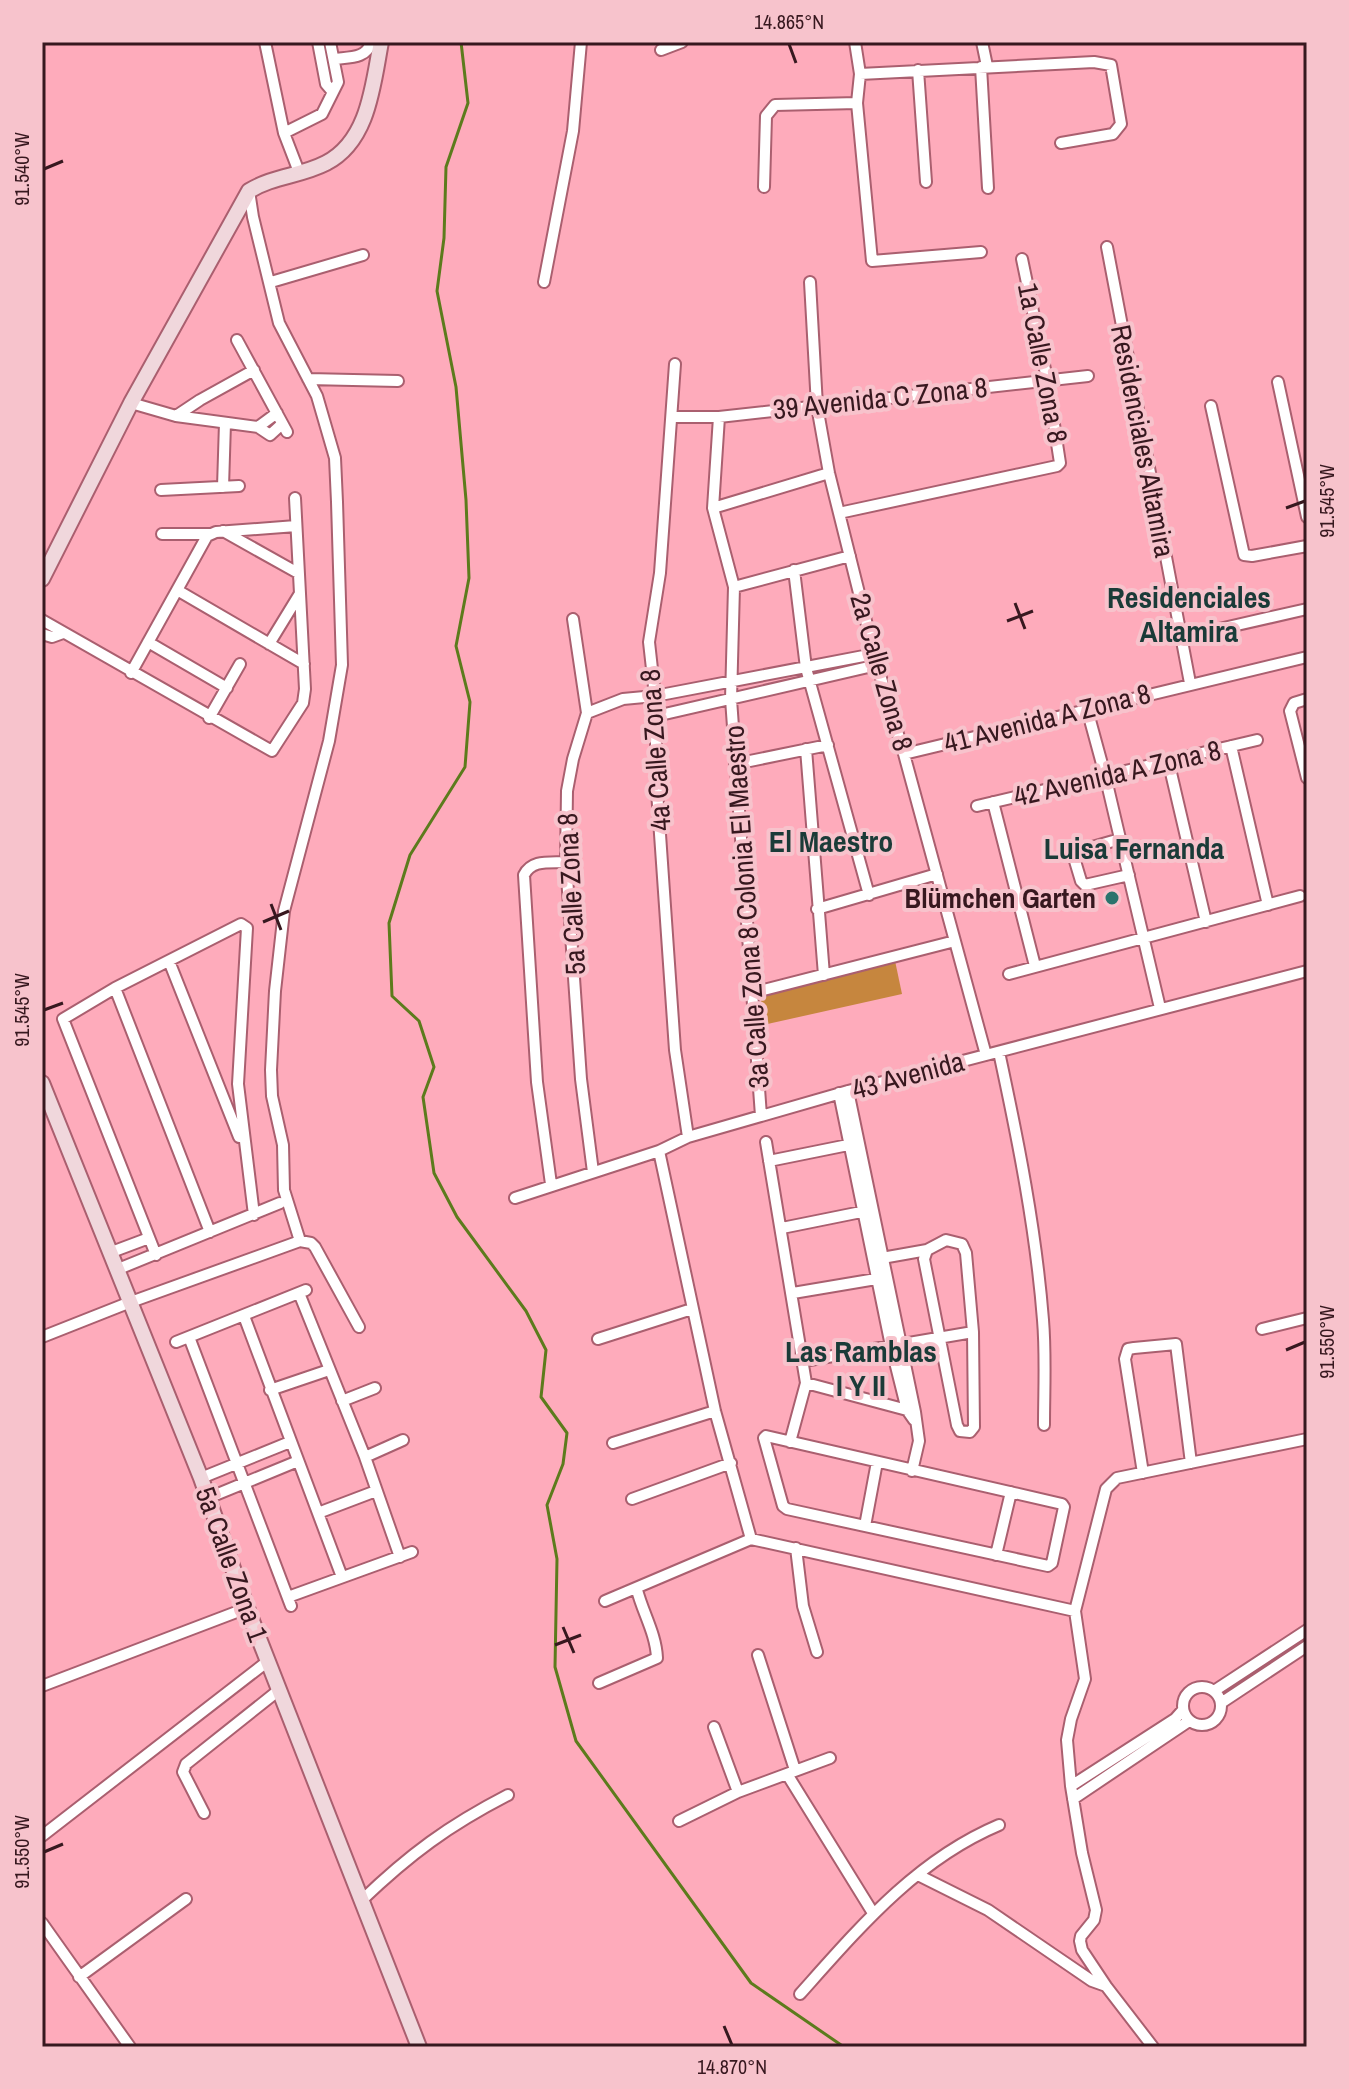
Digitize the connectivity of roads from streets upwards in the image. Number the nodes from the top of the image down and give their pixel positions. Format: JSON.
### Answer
{"nodes":[{"id":1,"x":265,"y":42,"type":"edge"},
{"id":2,"x":318,"y":42,"type":"edge"},
{"id":3,"x":330,"y":42,"type":"edge"},
{"id":4,"x":371,"y":42,"type":"edge"},
{"id":5,"x":381,"y":42,"type":"edge"},
{"id":6,"x":581,"y":42,"type":"edge"},
{"id":7,"x":682,"y":42,"type":"edge"},
{"id":8,"x":855,"y":42,"type":"edge"},
{"id":9,"x":982,"y":42,"type":"edge"},
{"id":10,"x":661,"y":50,"type":"dead end"},
{"id":11,"x":334,"y":59,"type":"junction"},
{"id":12,"x":984,"y":66,"type":"junction"},
{"id":13,"x":918,"y":70,"type":"junction"},
{"id":14,"x":860,"y":74,"type":"junction"},
{"id":15,"x":332,"y":91,"type":"junction"},
{"id":16,"x":857,"y":103,"type":"junction"},
{"id":17,"x":284,"y":133,"type":"junction"},
{"id":18,"x":1061,"y":143,"type":"dead end"},
{"id":19,"x":299,"y":172,"type":"junction"},
{"id":20,"x":926,"y":182,"type":"dead end"},
{"id":21,"x":764,"y":187,"type":"dead end"},
{"id":22,"x":988,"y":188,"type":"dead end"},
{"id":23,"x":249,"y":191,"type":"junction"},
{"id":24,"x":1107,"y":247,"type":"dead end"},
{"id":25,"x":981,"y":252,"type":"dead end"},
{"id":26,"x":363,"y":255,"type":"dead end"},
{"id":27,"x":1022,"y":259,"type":"dead end"},
{"id":28,"x":271,"y":282,"type":"junction"},
{"id":29,"x":544,"y":282,"type":"dead end"},
{"id":30,"x":810,"y":282,"type":"dead end"},
{"id":31,"x":237,"y":340,"type":"dead end"},
{"id":32,"x":675,"y":364,"type":"dead end"},
{"id":33,"x":254,"y":370,"type":"junction"},
{"id":34,"x":1088,"y":376,"type":"dead end"},
{"id":35,"x":308,"y":379,"type":"junction"},
{"id":36,"x":1047,"y":379,"type":"junction"},
{"id":37,"x":398,"y":381,"type":"dead end"},
{"id":38,"x":1278,"y":382,"type":"dead end"},
{"id":39,"x":131,"y":403,"type":"junction"},
{"id":40,"x":817,"y":406,"type":"junction"},
{"id":41,"x":1211,"y":406,"type":"dead end"},
{"id":42,"x":277,"y":413,"type":"junction"},
{"id":43,"x":176,"y":416,"type":"junction"},
{"id":44,"x":672,"y":417,"type":"junction"},
{"id":45,"x":719,"y":417,"type":"junction"},
{"id":46,"x":225,"y":423,"type":"junction"},
{"id":47,"x":258,"y":427,"type":"junction"},
{"id":48,"x":829,"y":473,"type":"junction"},
{"id":49,"x":239,"y":486,"type":"dead end"},
{"id":50,"x":223,"y":487,"type":"junction"},
{"id":51,"x":161,"y":490,"type":"dead end"},
{"id":52,"x":295,"y":498,"type":"dead end"},
{"id":53,"x":713,"y":508,"type":"junction"},
{"id":54,"x":839,"y":513,"type":"junction"},
{"id":55,"x":1307,"y":517,"type":"edge"},
{"id":56,"x":296,"y":526,"type":"junction"},
{"id":57,"x":223,"y":531,"type":"junction"},
{"id":58,"x":162,"y":534,"type":"dead end"},
{"id":59,"x":211,"y":534,"type":"junction"},
{"id":60,"x":1307,"y":546,"type":"edge"},
{"id":61,"x":850,"y":556,"type":"junction"},
{"id":62,"x":794,"y":570,"type":"junction"},
{"id":63,"x":298,"y":573,"type":"junction"},
{"id":64,"x":42,"y":579,"type":"edge"},
{"id":65,"x":734,"y":587,"type":"junction"},
{"id":66,"x":177,"y":590,"type":"junction"},
{"id":67,"x":299,"y":595,"type":"junction"},
{"id":68,"x":1307,"y":609,"type":"edge"},
{"id":69,"x":573,"y":619,"type":"dead end"},
{"id":70,"x":42,"y":620,"type":"edge"},
{"id":71,"x":63,"y":633,"type":"junction"},
{"id":72,"x":42,"y":634,"type":"edge"},
{"id":73,"x":1180,"y":638,"type":"junction"},
{"id":74,"x":148,"y":642,"type":"junction"},
{"id":75,"x":269,"y":644,"type":"junction"},
{"id":76,"x":1307,"y":657,"type":"edge"},
{"id":77,"x":876,"y":660,"type":"junction"},
{"id":78,"x":240,"y":664,"type":"dead end"},
{"id":79,"x":304,"y":664,"type":"junction"},
{"id":80,"x":806,"y":668,"type":"junction"},
{"id":81,"x":131,"y":673,"type":"junction"},
{"id":82,"x":809,"y":682,"type":"junction"},
{"id":83,"x":730,"y":683,"type":"junction"},
{"id":84,"x":1190,"y":683,"type":"junction"},
{"id":85,"x":227,"y":688,"type":"junction"},
{"id":86,"x":655,"y":696,"type":"junction"},
{"id":87,"x":731,"y":699,"type":"junction"},
{"id":88,"x":1307,"y":699,"type":"edge"},
{"id":89,"x":1087,"y":709,"type":"junction"},
{"id":90,"x":587,"y":713,"type":"junction"},
{"id":91,"x":656,"y":716,"type":"junction"},
{"id":92,"x":209,"y":718,"type":"junction"},
{"id":93,"x":1257,"y":740,"type":"dead end"},
{"id":94,"x":828,"y":745,"type":"junction"},
{"id":95,"x":1231,"y":746,"type":"junction"},
{"id":96,"x":806,"y":749,"type":"junction"},
{"id":97,"x":904,"y":754,"type":"junction"},
{"id":98,"x":1168,"y":760,"type":"junction"},
{"id":99,"x":735,"y":764,"type":"junction"},
{"id":100,"x":1306,"y":773,"type":"edge"},
{"id":101,"x":1105,"y":775,"type":"junction"},
{"id":102,"x":993,"y":802,"type":"junction"},
{"id":103,"x":977,"y":806,"type":"dead end"},
{"id":104,"x":1120,"y":839,"type":"junction"},
{"id":105,"x":566,"y":862,"type":"junction"},
{"id":106,"x":937,"y":874,"type":"junction"},
{"id":107,"x":1129,"y":875,"type":"junction"},
{"id":108,"x":869,"y":895,"type":"junction"},
{"id":109,"x":1300,"y":896,"type":"dead end"},
{"id":110,"x":1268,"y":905,"type":"junction"},
{"id":111,"x":817,"y":909,"type":"junction"},
{"id":112,"x":1206,"y":922,"type":"junction"},
{"id":113,"x":1144,"y":937,"type":"junction"},
{"id":114,"x":955,"y":941,"type":"junction"},
{"id":115,"x":169,"y":961,"type":"junction"},
{"id":116,"x":1035,"y":966,"type":"junction"},
{"id":117,"x":1307,"y":971,"type":"edge"},
{"id":118,"x":1009,"y":974,"type":"dead end"},
{"id":119,"x":824,"y":975,"type":"junction"},
{"id":120,"x":115,"y":988,"type":"junction"},
{"id":121,"x":752,"y":993,"type":"junction"},
{"id":122,"x":1160,"y":1008,"type":"junction"},
{"id":123,"x":999,"y":1052,"type":"junction"},
{"id":124,"x":986,"y":1055,"type":"junction"},
{"id":125,"x":42,"y":1083,"type":"edge"},
{"id":126,"x":844,"y":1092,"type":"junction"},
{"id":127,"x":761,"y":1116,"type":"junction"},
{"id":128,"x":688,"y":1137,"type":"junction"},
{"id":129,"x":766,"y":1142,"type":"dead end"},
{"id":130,"x":855,"y":1144,"type":"junction"},
{"id":131,"x":244,"y":1150,"type":"junction"},
{"id":132,"x":659,"y":1151,"type":"junction"},
{"id":133,"x":769,"y":1161,"type":"junction"},
{"id":134,"x":593,"y":1172,"type":"junction"},
{"id":135,"x":551,"y":1184,"type":"junction"},
{"id":136,"x":515,"y":1198,"type":"dead end"},
{"id":137,"x":280,"y":1203,"type":"dead end"},
{"id":138,"x":867,"y":1211,"type":"junction"},
{"id":139,"x":254,"y":1215,"type":"junction"},
{"id":140,"x":782,"y":1228,"type":"junction"},
{"id":141,"x":210,"y":1232,"type":"junction"},
{"id":142,"x":149,"y":1238,"type":"junction"},
{"id":143,"x":300,"y":1241,"type":"junction"},
{"id":144,"x":134,"y":1244,"type":"junction"},
{"id":145,"x":927,"y":1250,"type":"junction"},
{"id":146,"x":109,"y":1253,"type":"junction"},
{"id":147,"x":156,"y":1255,"type":"junction"},
{"id":148,"x":882,"y":1258,"type":"junction"},
{"id":149,"x":141,"y":1261,"type":"junction"},
{"id":150,"x":116,"y":1270,"type":"junction"},
{"id":151,"x":882,"y":1278,"type":"junction"},
{"id":152,"x":793,"y":1293,"type":"junction"},
{"id":153,"x":128,"y":1303,"type":"junction"},
{"id":154,"x":692,"y":1309,"type":"junction"},
{"id":155,"x":244,"y":1316,"type":"junction"},
{"id":156,"x":1307,"y":1318,"type":"edge"},
{"id":157,"x":359,"y":1327,"type":"dead end"},
{"id":158,"x":1262,"y":1329,"type":"dead end"},
{"id":159,"x":973,"y":1332,"type":"junction"},
{"id":160,"x":42,"y":1337,"type":"edge"},
{"id":161,"x":189,"y":1337,"type":"junction"},
{"id":162,"x":940,"y":1338,"type":"junction"},
{"id":163,"x":598,"y":1339,"type":"dead end"},
{"id":164,"x":176,"y":1342,"type":"dead end"},
{"id":165,"x":896,"y":1345,"type":"junction"},
{"id":166,"x":804,"y":1361,"type":"junction"},
{"id":167,"x":329,"y":1370,"type":"junction"},
{"id":168,"x":806,"y":1383,"type":"junction"},
{"id":169,"x":375,"y":1388,"type":"dead end"},
{"id":170,"x":270,"y":1390,"type":"junction"},
{"id":171,"x":342,"y":1401,"type":"junction"},
{"id":172,"x":715,"y":1411,"type":"junction"},
{"id":173,"x":911,"y":1415,"type":"junction"},
{"id":174,"x":1044,"y":1425,"type":"dead end"},
{"id":175,"x":1307,"y":1439,"type":"edge"},
{"id":176,"x":403,"y":1440,"type":"dead end"},
{"id":177,"x":290,"y":1442,"type":"junction"},
{"id":178,"x":790,"y":1442,"type":"junction"},
{"id":179,"x":613,"y":1443,"type":"dead end"},
{"id":180,"x":365,"y":1457,"type":"junction"},
{"id":181,"x":298,"y":1461,"type":"junction"},
{"id":182,"x":877,"y":1462,"type":"junction"},
{"id":183,"x":236,"y":1463,"type":"junction"},
{"id":184,"x":731,"y":1463,"type":"junction"},
{"id":185,"x":1191,"y":1463,"type":"junction"},
{"id":186,"x":912,"y":1471,"type":"junction"},
{"id":187,"x":1143,"y":1473,"type":"junction"},
{"id":188,"x":201,"y":1478,"type":"junction"},
{"id":189,"x":244,"y":1482,"type":"junction"},
{"id":190,"x":376,"y":1491,"type":"junction"},
{"id":191,"x":1011,"y":1492,"type":"junction"},
{"id":192,"x":208,"y":1498,"type":"junction"},
{"id":193,"x":632,"y":1499,"type":"dead end"},
{"id":194,"x":318,"y":1513,"type":"junction"},
{"id":195,"x":865,"y":1526,"type":"junction"},
{"id":196,"x":751,"y":1539,"type":"junction"},
{"id":197,"x":796,"y":1548,"type":"junction"},
{"id":198,"x":412,"y":1552,"type":"dead end"},
{"id":199,"x":996,"y":1555,"type":"junction"},
{"id":200,"x":400,"y":1557,"type":"junction"},
{"id":201,"x":342,"y":1577,"type":"junction"},
{"id":202,"x":637,"y":1590,"type":"junction"},
{"id":203,"x":605,"y":1601,"type":"dead end"},
{"id":204,"x":247,"y":1608,"type":"junction"},
{"id":205,"x":1075,"y":1611,"type":"junction"},
{"id":206,"x":1307,"y":1630,"type":"edge"},
{"id":207,"x":1307,"y":1646,"type":"edge"},
{"id":208,"x":817,"y":1652,"type":"dead end"},
{"id":209,"x":758,"y":1655,"type":"dead end"},
{"id":210,"x":268,"y":1661,"type":"junction"},
{"id":211,"x":599,"y":1683,"type":"dead end"},
{"id":212,"x":42,"y":1686,"type":"edge"},
{"id":213,"x":279,"y":1690,"type":"junction"},
{"id":214,"x":1214,"y":1691,"type":"junction"},
{"id":215,"x":1221,"y":1703,"type":"junction"},
{"id":216,"x":1183,"y":1710,"type":"junction"},
{"id":217,"x":1189,"y":1721,"type":"junction"},
{"id":218,"x":714,"y":1727,"type":"dead end"},
{"id":219,"x":830,"y":1758,"type":"dead end"},
{"id":220,"x":791,"y":1772,"type":"junction"},
{"id":221,"x":1071,"y":1786,"type":"junction"},
{"id":222,"x":738,"y":1792,"type":"junction"},
{"id":223,"x":508,"y":1795,"type":"dead end"},
{"id":224,"x":1073,"y":1799,"type":"junction"},
{"id":225,"x":204,"y":1813,"type":"dead end"},
{"id":226,"x":679,"y":1821,"type":"dead end"},
{"id":227,"x":999,"y":1825,"type":"dead end"},
{"id":228,"x":42,"y":1836,"type":"edge"},
{"id":229,"x":918,"y":1875,"type":"junction"},
{"id":230,"x":186,"y":1899,"type":"dead end"},
{"id":231,"x":361,"y":1901,"type":"junction"},
{"id":232,"x":873,"y":1913,"type":"junction"},
{"id":233,"x":42,"y":1923,"type":"edge"},
{"id":234,"x":79,"y":1977,"type":"junction"},
{"id":235,"x":1106,"y":1986,"type":"junction"},
{"id":236,"x":800,"y":1994,"type":"dead end"},
{"id":237,"x":417,"y":2046,"type":"edge"},
{"id":238,"x":130,"y":2047,"type":"edge"},
{"id":239,"x":1153,"y":2047,"type":"edge"}],
"edges":[{"from":1,"to":17,"type":"street"},
{"from":2,"to":15,"type":"street"},
{"from":3,"to":11,"type":"street"},
{"from":4,"to":11,"type":"street"},
{"from":5,"to":19,"type":"street"},
{"from":6,"to":29,"type":"street"},
{"from":7,"to":10,"type":"street"},
{"from":8,"to":14,"type":"street"},
{"from":9,"to":12,"type":"street"},
{"from":11,"to":15,"type":"street"},
{"from":12,"to":13,"type":"street"},
{"from":12,"to":18,"type":"street"},
{"from":12,"to":22,"type":"street"},
{"from":13,"to":14,"type":"street"},
{"from":13,"to":20,"type":"street"},
{"from":14,"to":16,"type":"street"},
{"from":15,"to":17,"type":"street"},
{"from":16,"to":21,"type":"street"},
{"from":16,"to":25,"type":"street"},
{"from":17,"to":19,"type":"street"},
{"from":19,"to":23,"type":"street"},
{"from":23,"to":28,"type":"street"},
{"from":23,"to":39,"type":"street"},
{"from":24,"to":73,"type":"street","name":"Residenciales Altamira"},
{"from":26,"to":28,"type":"street"},
{"from":27,"to":36,"type":"street","name":"1a Calle Zona 8"},
{"from":28,"to":35,"type":"street"},
{"from":30,"to":40,"type":"street","name":"2a Calle Zona 8"},
{"from":31,"to":33,"type":"street"},
{"from":32,"to":44,"type":"street","name":"4a Calle Zona 8"},
{"from":33,"to":42,"type":"street"},
{"from":33,"to":43,"type":"street"},
{"from":34,"to":36,"type":"street","name":"39 Avenida C Zona 8"},
{"from":35,"to":37,"type":"street"},
{"from":35,"to":143,"type":"street"},
{"from":36,"to":40,"type":"street","name":"39 Avenida C Zona 8"},
{"from":36,"to":54,"type":"street","name":"1a Calle Zona 8"},
{"from":38,"to":55,"type":"street"},
{"from":39,"to":43,"type":"street"},
{"from":39,"to":64,"type":"street"},
{"from":40,"to":45,"type":"street","name":"39 Avenida C Zona 8"},
{"from":40,"to":48,"type":"street","name":"2a Calle Zona 8"},
{"from":41,"to":60,"type":"street"},
{"from":42,"to":47,"type":"street"},
{"from":42,"to":47,"type":"street"},
{"from":43,"to":46,"type":"street"},
{"from":44,"to":45,"type":"street","name":"39 Avenida C Zona 8"},
{"from":44,"to":86,"type":"street","name":"4a Calle Zona 8"},
{"from":45,"to":53,"type":"street","name":"3a Calle Zona 8 Colonia El Maestro"},
{"from":46,"to":47,"type":"street"},
{"from":46,"to":50,"type":"street"},
{"from":48,"to":53,"type":"street"},
{"from":48,"to":54,"type":"street","name":"2a Calle Zona 8"},
{"from":49,"to":50,"type":"street"},
{"from":50,"to":51,"type":"street"},
{"from":52,"to":56,"type":"street"},
{"from":53,"to":65,"type":"street","name":"3a Calle Zona 8 Colonia El Maestro"},
{"from":54,"to":61,"type":"street","name":"2a Calle Zona 8"},
{"from":56,"to":57,"type":"street"},
{"from":56,"to":63,"type":"street"},
{"from":57,"to":59,"type":"street"},
{"from":57,"to":63,"type":"street"},
{"from":58,"to":59,"type":"street"},
{"from":59,"to":66,"type":"street"},
{"from":61,"to":62,"type":"street"},
{"from":61,"to":77,"type":"street","name":"2a Calle Zona 8"},
{"from":62,"to":65,"type":"street"},
{"from":62,"to":80,"type":"street"},
{"from":63,"to":67,"type":"street"},
{"from":65,"to":83,"type":"street","name":"3a Calle Zona 8 Colonia El Maestro"},
{"from":66,"to":74,"type":"street"},
{"from":66,"to":75,"type":"street"},
{"from":67,"to":75,"type":"street"},
{"from":67,"to":79,"type":"street"},
{"from":68,"to":73,"type":"street"},
{"from":69,"to":90,"type":"street","name":"5a Calle Zona 8"},
{"from":70,"to":71,"type":"street"},
{"from":71,"to":72,"type":"street"},
{"from":71,"to":81,"type":"street"},
{"from":73,"to":84,"type":"street","name":"Residenciales Altamira"},
{"from":74,"to":81,"type":"street"},
{"from":74,"to":85,"type":"street"},
{"from":75,"to":79,"type":"street"},
{"from":76,"to":84,"type":"street","name":"41 Avenida A Zona 8"},
{"from":77,"to":80,"type":"street"},
{"from":77,"to":82,"type":"street"},
{"from":77,"to":97,"type":"street","name":"2a Calle Zona 8"},
{"from":78,"to":85,"type":"street"},
{"from":79,"to":92,"type":"street"},
{"from":80,"to":82,"type":"street"},
{"from":80,"to":83,"type":"street"},
{"from":81,"to":92,"type":"street"},
{"from":82,"to":87,"type":"street"},
{"from":82,"to":94,"type":"street"},
{"from":83,"to":86,"type":"street"},
{"from":83,"to":87,"type":"street","name":"3a Calle Zona 8 Colonia El Maestro"},
{"from":84,"to":89,"type":"street","name":"41 Avenida A Zona 8"},
{"from":85,"to":92,"type":"street"},
{"from":86,"to":90,"type":"street"},
{"from":86,"to":91,"type":"street","name":"4a Calle Zona 8"},
{"from":87,"to":91,"type":"street"},
{"from":87,"to":99,"type":"street","name":"3a Calle Zona 8 Colonia El Maestro"},
{"from":88,"to":100,"type":"street"},
{"from":89,"to":97,"type":"street","name":"41 Avenida A Zona 8"},
{"from":89,"to":101,"type":"street"},
{"from":90,"to":105,"type":"street","name":"5a Calle Zona 8"},
{"from":91,"to":128,"type":"street","name":"4a Calle Zona 8"},
{"from":93,"to":95,"type":"street","name":"42 Avenida A Zona 8"},
{"from":94,"to":96,"type":"street"},
{"from":94,"to":108,"type":"street"},
{"from":95,"to":98,"type":"street","name":"42 Avenida A Zona 8"},
{"from":95,"to":110,"type":"street"},
{"from":96,"to":99,"type":"street"},
{"from":96,"to":111,"type":"street"},
{"from":97,"to":106,"type":"street","name":"2a Calle Zona 8"},
{"from":98,"to":101,"type":"street","name":"42 Avenida A Zona 8"},
{"from":98,"to":112,"type":"street"},
{"from":99,"to":121,"type":"street","name":"3a Calle Zona 8 Colonia El Maestro"},
{"from":101,"to":102,"type":"street","name":"42 Avenida A Zona 8"},
{"from":101,"to":104,"type":"street"},
{"from":102,"to":103,"type":"street","name":"42 Avenida A Zona 8"},
{"from":102,"to":116,"type":"street"},
{"from":104,"to":107,"type":"street"},
{"from":104,"to":107,"type":"street"},
{"from":105,"to":134,"type":"street","name":"5a Calle Zona 8"},
{"from":105,"to":135,"type":"street"},
{"from":106,"to":108,"type":"street"},
{"from":106,"to":114,"type":"street","name":"2a Calle Zona 8"},
{"from":107,"to":113,"type":"street"},
{"from":108,"to":111,"type":"street"},
{"from":109,"to":110,"type":"street"},
{"from":110,"to":112,"type":"street"},
{"from":111,"to":119,"type":"street"},
{"from":112,"to":113,"type":"street"},
{"from":113,"to":116,"type":"street"},
{"from":113,"to":122,"type":"street"},
{"from":114,"to":119,"type":"street"},
{"from":114,"to":124,"type":"street","name":"2a Calle Zona 8"},
{"from":115,"to":120,"type":"street"},
{"from":115,"to":131,"type":"street"},
{"from":115,"to":131,"type":"street"},
{"from":116,"to":118,"type":"street"},
{"from":117,"to":122,"type":"street","name":"43 Avenida"},
{"from":119,"to":121,"type":"street"},
{"from":120,"to":141,"type":"street"},
{"from":120,"to":142,"type":"street"},
{"from":121,"to":127,"type":"street","name":"3a Calle Zona 8 Colonia El Maestro"},
{"from":122,"to":123,"type":"street","name":"43 Avenida"},
{"from":123,"to":124,"type":"street","name":"43 Avenida"},
{"from":123,"to":174,"type":"street"},
{"from":124,"to":126,"type":"street","name":"43 Avenida"},
{"from":125,"to":146,"type":"street","name":"5a Calle Zona 1"},
{"from":126,"to":127,"type":"street","name":"43 Avenida"},
{"from":126,"to":130,"type":"street"},
{"from":127,"to":128,"type":"street","name":"43 Avenida"},
{"from":128,"to":132,"type":"street","name":"43 Avenida"},
{"from":129,"to":133,"type":"street"},
{"from":130,"to":133,"type":"street"},
{"from":130,"to":138,"type":"street"},
{"from":131,"to":139,"type":"street"},
{"from":132,"to":134,"type":"street","name":"43 Avenida"},
{"from":132,"to":154,"type":"street"},
{"from":133,"to":140,"type":"street"},
{"from":134,"to":135,"type":"street","name":"43 Avenida"},
{"from":135,"to":136,"type":"street","name":"43 Avenida"},
{"from":137,"to":139,"type":"street"},
{"from":138,"to":140,"type":"street"},
{"from":138,"to":148,"type":"street"},
{"from":138,"to":151,"type":"street"},
{"from":139,"to":141,"type":"street"},
{"from":140,"to":152,"type":"street"},
{"from":141,"to":147,"type":"street"},
{"from":142,"to":144,"type":"street"},
{"from":142,"to":147,"type":"street"},
{"from":143,"to":153,"type":"street"},
{"from":143,"to":157,"type":"street"},
{"from":144,"to":146,"type":"street"},
{"from":144,"to":149,"type":"street"},
{"from":145,"to":148,"type":"street"},
{"from":145,"to":159,"type":"street"},
{"from":145,"to":162,"type":"street"},
{"from":146,"to":150,"type":"street","name":"5a Calle Zona 1"},
{"from":147,"to":149,"type":"street"},
{"from":148,"to":151,"type":"street"},
{"from":149,"to":150,"type":"street"},
{"from":150,"to":153,"type":"street","name":"5a Calle Zona 1"},
{"from":151,"to":152,"type":"street"},
{"from":151,"to":165,"type":"street"},
{"from":152,"to":166,"type":"street"},
{"from":153,"to":160,"type":"street"},
{"from":153,"to":188,"type":"street","name":"5a Calle Zona 1"},
{"from":154,"to":163,"type":"street"},
{"from":154,"to":172,"type":"street"},
{"from":155,"to":161,"type":"street"},
{"from":155,"to":167,"type":"street"},
{"from":155,"to":170,"type":"street"},
{"from":156,"to":158,"type":"street"},
{"from":159,"to":162,"type":"street"},
{"from":159,"to":162,"type":"street"},
{"from":161,"to":164,"type":"street"},
{"from":161,"to":183,"type":"street"},
{"from":162,"to":165,"type":"street"},
{"from":165,"to":166,"type":"street"},
{"from":165,"to":173,"type":"street"},
{"from":166,"to":168,"type":"street"},
{"from":167,"to":170,"type":"street"},
{"from":167,"to":171,"type":"street"},
{"from":168,"to":173,"type":"street"},
{"from":168,"to":178,"type":"street"},
{"from":169,"to":171,"type":"street"},
{"from":170,"to":177,"type":"street"},
{"from":171,"to":180,"type":"street"},
{"from":172,"to":179,"type":"street"},
{"from":172,"to":184,"type":"street"},
{"from":173,"to":186,"type":"street"},
{"from":175,"to":185,"type":"street"},
{"from":176,"to":180,"type":"street"},
{"from":177,"to":181,"type":"street"},
{"from":177,"to":183,"type":"street"},
{"from":178,"to":182,"type":"street"},
{"from":178,"to":195,"type":"street"},
{"from":180,"to":190,"type":"street"},
{"from":181,"to":189,"type":"street"},
{"from":181,"to":194,"type":"street"},
{"from":182,"to":186,"type":"street"},
{"from":182,"to":195,"type":"street"},
{"from":183,"to":188,"type":"street"},
{"from":183,"to":189,"type":"street"},
{"from":184,"to":193,"type":"street"},
{"from":184,"to":196,"type":"street"},
{"from":185,"to":187,"type":"street"},
{"from":185,"to":187,"type":"street"},
{"from":186,"to":191,"type":"street"},
{"from":187,"to":205,"type":"street"},
{"from":188,"to":192,"type":"street","name":"5a Calle Zona 1"},
{"from":189,"to":192,"type":"street"},
{"from":189,"to":201,"type":"street"},
{"from":190,"to":194,"type":"street"},
{"from":190,"to":200,"type":"street"},
{"from":191,"to":199,"type":"street"},
{"from":191,"to":199,"type":"street"},
{"from":192,"to":204,"type":"street","name":"5a Calle Zona 1"},
{"from":194,"to":201,"type":"street"},
{"from":195,"to":199,"type":"street"},
{"from":196,"to":197,"type":"street"},
{"from":196,"to":202,"type":"street"},
{"from":197,"to":205,"type":"street"},
{"from":197,"to":208,"type":"street"},
{"from":198,"to":200,"type":"street"},
{"from":200,"to":201,"type":"street"},
{"from":202,"to":203,"type":"street"},
{"from":202,"to":211,"type":"street"},
{"from":204,"to":210,"type":"street","name":"5a Calle Zona 1"},
{"from":204,"to":212,"type":"street"},
{"from":205,"to":221,"type":"street"},
{"from":206,"to":214,"type":"street"},
{"from":207,"to":215,"type":"street"},
{"from":209,"to":220,"type":"street"},
{"from":210,"to":213,"type":"street","name":"5a Calle Zona 1"},
{"from":210,"to":228,"type":"street"},
{"from":213,"to":225,"type":"street"},
{"from":213,"to":231,"type":"street","name":"5a Calle Zona 1"},
{"from":214,"to":215,"type":"street"},
{"from":214,"to":216,"type":"street"},
{"from":215,"to":217,"type":"street"},
{"from":216,"to":217,"type":"street"},
{"from":216,"to":221,"type":"street"},
{"from":217,"to":224,"type":"street"},
{"from":218,"to":222,"type":"street"},
{"from":219,"to":220,"type":"street"},
{"from":220,"to":222,"type":"street"},
{"from":220,"to":232,"type":"street"},
{"from":221,"to":224,"type":"street"},
{"from":222,"to":226,"type":"street"},
{"from":223,"to":231,"type":"street"},
{"from":224,"to":235,"type":"street"},
{"from":227,"to":229,"type":"street"},
{"from":229,"to":232,"type":"street"},
{"from":229,"to":235,"type":"street"},
{"from":230,"to":234,"type":"street"},
{"from":231,"to":237,"type":"street","name":"5a Calle Zona 1"},
{"from":232,"to":236,"type":"street"},
{"from":233,"to":234,"type":"street"},
{"from":234,"to":238,"type":"street"},
{"from":235,"to":239,"type":"street"}]}
